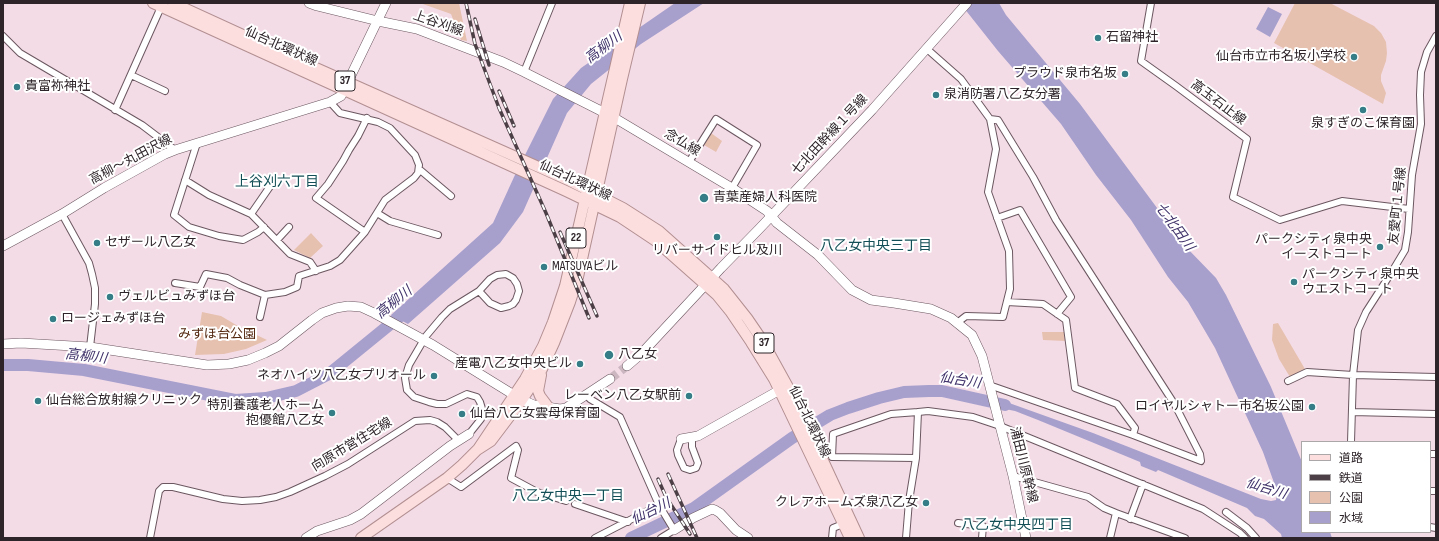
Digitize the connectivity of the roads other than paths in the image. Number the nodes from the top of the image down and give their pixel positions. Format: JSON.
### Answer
{"nodes":[{"id":1,"x":173,"y":3,"type":"edge"},
{"id":2,"x":309,"y":3,"type":"edge"},
{"id":3,"x":386,"y":3,"type":"edge"},
{"id":4,"x":552,"y":3,"type":"edge"},
{"id":5,"x":630,"y":3,"type":"edge"},
{"id":6,"x":640,"y":3,"type":"edge"},
{"id":7,"x":967,"y":3,"type":"edge"},
{"id":8,"x":1151,"y":3,"type":"edge"},
{"id":9,"x":157,"y":5,"type":"edge"},
{"id":10,"x":378,"y":21,"type":"junction"},
{"id":11,"x":3,"y":36,"type":"edge"},
{"id":12,"x":1436,"y":36,"type":"edge"},
{"id":13,"x":927,"y":49,"type":"junction"},
{"id":14,"x":524,"y":72,"type":"junction"},
{"id":15,"x":131,"y":75,"type":"junction"},
{"id":16,"x":347,"y":86,"type":"junction"},
{"id":17,"x":165,"y":91,"type":"dead end"},
{"id":18,"x":330,"y":102,"type":"junction"},
{"id":19,"x":582,"y":102,"type":"joint"},
{"id":20,"x":116,"y":110,"type":"junction"},
{"id":21,"x":609,"y":115,"type":"junction"},
{"id":22,"x":367,"y":118,"type":"junction"},
{"id":23,"x":990,"y":119,"type":"junction"},
{"id":24,"x":198,"y":143,"type":"junction"},
{"id":25,"x":175,"y":150,"type":"junction"},
{"id":26,"x":689,"y":162,"type":"junction"},
{"id":27,"x":419,"y":169,"type":"junction"},
{"id":28,"x":543,"y":175,"type":"junction"},
{"id":29,"x":184,"y":180,"type":"junction"},
{"id":30,"x":271,"y":185,"type":"dead end"},
{"id":31,"x":732,"y":188,"type":"junction"},
{"id":32,"x":587,"y":189,"type":"junction"},
{"id":33,"x":596,"y":194,"type":"junction"},
{"id":34,"x":451,"y":196,"type":"dead end"},
{"id":35,"x":585,"y":200,"type":"junction"},
{"id":36,"x":594,"y":204,"type":"junction"},
{"id":37,"x":1409,"y":210,"type":"junction"},
{"id":38,"x":377,"y":213,"type":"junction"},
{"id":39,"x":62,"y":214,"type":"junction"},
{"id":40,"x":251,"y":214,"type":"junction"},
{"id":41,"x":769,"y":214,"type":"junction"},
{"id":42,"x":997,"y":218,"type":"junction"},
{"id":43,"x":264,"y":227,"type":"junction"},
{"id":44,"x":289,"y":227,"type":"dead end"},
{"id":45,"x":365,"y":232,"type":"junction"},
{"id":46,"x":438,"y":235,"type":"dead end"},
{"id":47,"x":277,"y":240,"type":"junction"},
{"id":48,"x":3,"y":246,"type":"edge"},
{"id":49,"x":316,"y":271,"type":"junction"},
{"id":50,"x":708,"y":281,"type":"junction"},
{"id":51,"x":175,"y":284,"type":"dead end"},
{"id":52,"x":479,"y":291,"type":"junction"},
{"id":53,"x":265,"y":295,"type":"junction"},
{"id":54,"x":1006,"y":302,"type":"junction"},
{"id":55,"x":1057,"y":314,"type":"junction"},
{"id":56,"x":260,"y":317,"type":"dead end"},
{"id":57,"x":957,"y":323,"type":"junction"},
{"id":58,"x":424,"y":340,"type":"junction"},
{"id":59,"x":3,"y":344,"type":"edge"},
{"id":60,"x":90,"y":347,"type":"junction"},
{"id":61,"x":627,"y":366,"type":"tunnel mouth"},
{"id":62,"x":542,"y":369,"type":"junction"},
{"id":63,"x":1353,"y":375,"type":"junction"},
{"id":64,"x":1436,"y":377,"type":"edge"},
{"id":65,"x":610,"y":379,"type":"tunnel mouth"},
{"id":66,"x":1288,"y":381,"type":"dead end"},
{"id":67,"x":990,"y":386,"type":"junction"},
{"id":68,"x":784,"y":388,"type":"junction"},
{"id":69,"x":586,"y":395,"type":"junction"},
{"id":70,"x":519,"y":398,"type":"junction"},
{"id":71,"x":549,"y":408,"type":"junction"},
{"id":72,"x":918,"y":412,"type":"junction"},
{"id":73,"x":1352,"y":412,"type":"junction"},
{"id":74,"x":1436,"y":414,"type":"edge"},
{"id":75,"x":999,"y":424,"type":"junction"},
{"id":76,"x":469,"y":434,"type":"joint"},
{"id":77,"x":1133,"y":435,"type":"junction"},
{"id":78,"x":692,"y":438,"type":"junction"},
{"id":79,"x":681,"y":439,"type":"joint"},
{"id":80,"x":458,"y":440,"type":"junction"},
{"id":81,"x":809,"y":440,"type":"junction"},
{"id":82,"x":1351,"y":441,"type":"edge"},
{"id":83,"x":916,"y":458,"type":"junction"},
{"id":84,"x":1013,"y":476,"type":"junction"},
{"id":85,"x":447,"y":478,"type":"junction"},
{"id":86,"x":1143,"y":484,"type":"junction"},
{"id":87,"x":566,"y":501,"type":"dead end"},
{"id":88,"x":909,"y":501,"type":"junction"},
{"id":89,"x":575,"y":504,"type":"dead end"},
{"id":90,"x":842,"y":504,"type":"junction"},
{"id":91,"x":660,"y":506,"type":"junction"},
{"id":92,"x":1226,"y":512,"type":"dead end"},
{"id":93,"x":1116,"y":513,"type":"junction"},
{"id":94,"x":1130,"y":519,"type":"junction"},
{"id":95,"x":628,"y":522,"type":"junction"},
{"id":96,"x":958,"y":523,"type":"dead end"},
{"id":97,"x":843,"y":524,"type":"junction"},
{"id":98,"x":673,"y":528,"type":"junction"},
{"id":99,"x":150,"y":538,"type":"edge"},
{"id":100,"x":306,"y":538,"type":"edge"},
{"id":101,"x":361,"y":538,"type":"edge"},
{"id":102,"x":596,"y":538,"type":"edge"},
{"id":103,"x":661,"y":538,"type":"edge"},
{"id":104,"x":748,"y":538,"type":"edge"},
{"id":105,"x":832,"y":538,"type":"edge"},
{"id":106,"x":850,"y":538,"type":"edge"},
{"id":107,"x":859,"y":538,"type":"edge"},
{"id":108,"x":906,"y":538,"type":"edge"},
{"id":109,"x":982,"y":538,"type":"edge"},
{"id":110,"x":1026,"y":538,"type":"edge"},
{"id":111,"x":1110,"y":538,"type":"edge"},
{"id":112,"x":1185,"y":538,"type":"edge"},
{"id":113,"x":1245,"y":538,"type":"edge"},
{"id":114,"x":1256,"y":538,"type":"edge"}],
"edges":[{"from":1,"to":16,"type":"main road","name":"仙台北環状線","number":"37"},
{"from":2,"to":10,"type":"street","name":"上谷刈線"},
{"from":3,"to":10,"type":"street"},
{"from":4,"to":14,"type":"street"},
{"from":5,"to":21,"type":"main road","number":"22"},
{"from":6,"to":21,"type":"main road","number":"22"},
{"from":7,"to":13,"type":"street","name":"七北田幹線１号線"},
{"from":8,"to":37,"type":"street","name":"高玉石止線"},
{"from":9,"to":15,"type":"street"},
{"from":9,"to":16,"type":"main road","name":"仙台北環状線","number":"37"},
{"from":10,"to":14,"type":"street","name":"上谷刈線"},
{"from":10,"to":16,"type":"street"},
{"from":11,"to":20,"type":"street"},
{"from":12,"to":37,"type":"street","name":"友愛町１号線"},
{"from":13,"to":23,"type":"street"},
{"from":13,"to":41,"type":"street","name":"七北田幹線１号線"},
{"from":14,"to":19,"type":"street","name":"上谷刈線"},
{"from":15,"to":17,"type":"street"},
{"from":15,"to":20,"type":"street"},
{"from":16,"to":18,"type":"street","name":"高柳～丸田沢線"},
{"from":16,"to":28,"type":"main road","name":"仙台北環状線","number":"37"},
{"from":18,"to":22,"type":"street"},
{"from":18,"to":24,"type":"street","name":"高柳～丸田沢線"},
{"from":19,"to":21,"type":"street","name":"念仏線"},
{"from":20,"to":25,"type":"street"},
{"from":21,"to":26,"type":"street","name":"念仏線"},
{"from":21,"to":32,"type":"main road","number":"22"},
{"from":21,"to":33,"type":"main road","number":"22"},
{"from":22,"to":27,"type":"street"},
{"from":22,"to":45,"type":"street"},
{"from":23,"to":42,"type":"street"},
{"from":23,"to":77,"type":"street"},
{"from":24,"to":25,"type":"street","name":"高柳～丸田沢線"},
{"from":24,"to":29,"type":"street"},
{"from":25,"to":39,"type":"street","name":"高柳～丸田沢線"},
{"from":26,"to":31,"type":"street","name":"念仏線"},
{"from":26,"to":31,"type":"street"},
{"from":27,"to":34,"type":"street"},
{"from":27,"to":38,"type":"street"},
{"from":28,"to":32,"type":"main road","name":"仙台北環状線","number":"37"},
{"from":28,"to":35,"type":"main road","name":"仙台北環状線","number":"37"},
{"from":29,"to":40,"type":"street"},
{"from":29,"to":43,"type":"street"},
{"from":30,"to":40,"type":"street"},
{"from":31,"to":41,"type":"street","name":"念仏線"},
{"from":32,"to":33,"type":"main road","name":"仙台北環状線","number":"37"},
{"from":32,"to":35,"type":"main road","number":"22"},
{"from":33,"to":36,"type":"main road","number":"22"},
{"from":33,"to":50,"type":"main road","name":"仙台北環状線","number":"37"},
{"from":35,"to":36,"type":"main road","name":"仙台北環状線","number":"37"},
{"from":35,"to":70,"type":"main road","number":"22"},
{"from":36,"to":50,"type":"main road","name":"仙台北環状線","number":"37"},
{"from":36,"to":62,"type":"main road","number":"22"},
{"from":37,"to":63,"type":"street","name":"友愛町１号線"},
{"from":38,"to":45,"type":"street"},
{"from":38,"to":46,"type":"street"},
{"from":39,"to":48,"type":"street","name":"高柳～丸田沢線"},
{"from":39,"to":60,"type":"street"},
{"from":40,"to":43,"type":"street"},
{"from":41,"to":50,"type":"street","name":"七北田幹線１号線"},
{"from":41,"to":57,"type":"street"},
{"from":42,"to":54,"type":"street"},
{"from":42,"to":55,"type":"street"},
{"from":43,"to":47,"type":"street"},
{"from":44,"to":47,"type":"street"},
{"from":45,"to":49,"type":"street"},
{"from":47,"to":49,"type":"street"},
{"from":49,"to":53,"type":"street"},
{"from":50,"to":61,"type":"street","name":"七北田幹線１号線"},
{"from":50,"to":68,"type":"main road","name":"仙台北環状線","number":"37"},
{"from":51,"to":53,"type":"street"},
{"from":52,"to":52,"type":"street"},
{"from":52,"to":58,"type":"street"},
{"from":53,"to":56,"type":"street"},
{"from":54,"to":55,"type":"street"},
{"from":54,"to":57,"type":"street"},
{"from":55,"to":77,"type":"street"},
{"from":57,"to":67,"type":"street"},
{"from":58,"to":60,"type":"street"},
{"from":58,"to":70,"type":"street"},
{"from":58,"to":76,"type":"street"},
{"from":59,"to":60,"type":"street"},
{"from":62,"to":70,"type":"main road","number":"22"},
{"from":62,"to":71,"type":"main road"},
{"from":63,"to":64,"type":"street"},
{"from":63,"to":66,"type":"street"},
{"from":63,"to":73,"type":"street","name":"友愛町１号線"},
{"from":65,"to":69,"type":"street"},
{"from":67,"to":75,"type":"street","name":"浦田川原幹線"},
{"from":67,"to":77,"type":"street"},
{"from":68,"to":78,"type":"street"},
{"from":68,"to":81,"type":"main road","name":"仙台北環状線","number":"37"},
{"from":69,"to":71,"type":"street"},
{"from":69,"to":91,"type":"street"},
{"from":70,"to":71,"type":"street"},
{"from":70,"to":85,"type":"main road","number":"22"},
{"from":72,"to":75,"type":"street"},
{"from":72,"to":83,"type":"street"},
{"from":72,"to":83,"type":"street"},
{"from":73,"to":74,"type":"street"},
{"from":73,"to":82,"type":"street","name":"友愛町１号線"},
{"from":75,"to":84,"type":"street","name":"浦田川原幹線"},
{"from":75,"to":86,"type":"street"},
{"from":76,"to":80,"type":"street"},
{"from":78,"to":79,"type":"street"},
{"from":78,"to":79,"type":"street"},
{"from":80,"to":99,"type":"street","name":"向原市営住宅線"},
{"from":80,"to":100,"type":"street"},
{"from":81,"to":90,"type":"main road","name":"仙台北環状線","number":"37"},
{"from":81,"to":97,"type":"main road","name":"仙台北環状線","number":"37"},
{"from":83,"to":88,"type":"street"},
{"from":84,"to":93,"type":"street"},
{"from":84,"to":110,"type":"street","name":"浦田川原幹線"},
{"from":85,"to":87,"type":"street"},
{"from":85,"to":101,"type":"main road","number":"22"},
{"from":86,"to":94,"type":"street"},
{"from":86,"to":113,"type":"street"},
{"from":88,"to":90,"type":"street"},
{"from":88,"to":108,"type":"street"},
{"from":89,"to":95,"type":"street"},
{"from":90,"to":107,"type":"main road","name":"仙台北環状線","number":"37"},
{"from":91,"to":95,"type":"street"},
{"from":91,"to":98,"type":"street"},
{"from":92,"to":114,"type":"street"},
{"from":93,"to":94,"type":"street"},
{"from":93,"to":111,"type":"street"},
{"from":94,"to":112,"type":"street"},
{"from":95,"to":102,"type":"street"},
{"from":96,"to":109,"type":"street"},
{"from":97,"to":105,"type":"street"},
{"from":97,"to":106,"type":"main road","name":"仙台北環状線","number":"37"},
{"from":98,"to":103,"type":"street"},
{"from":98,"to":104,"type":"street"}]}
